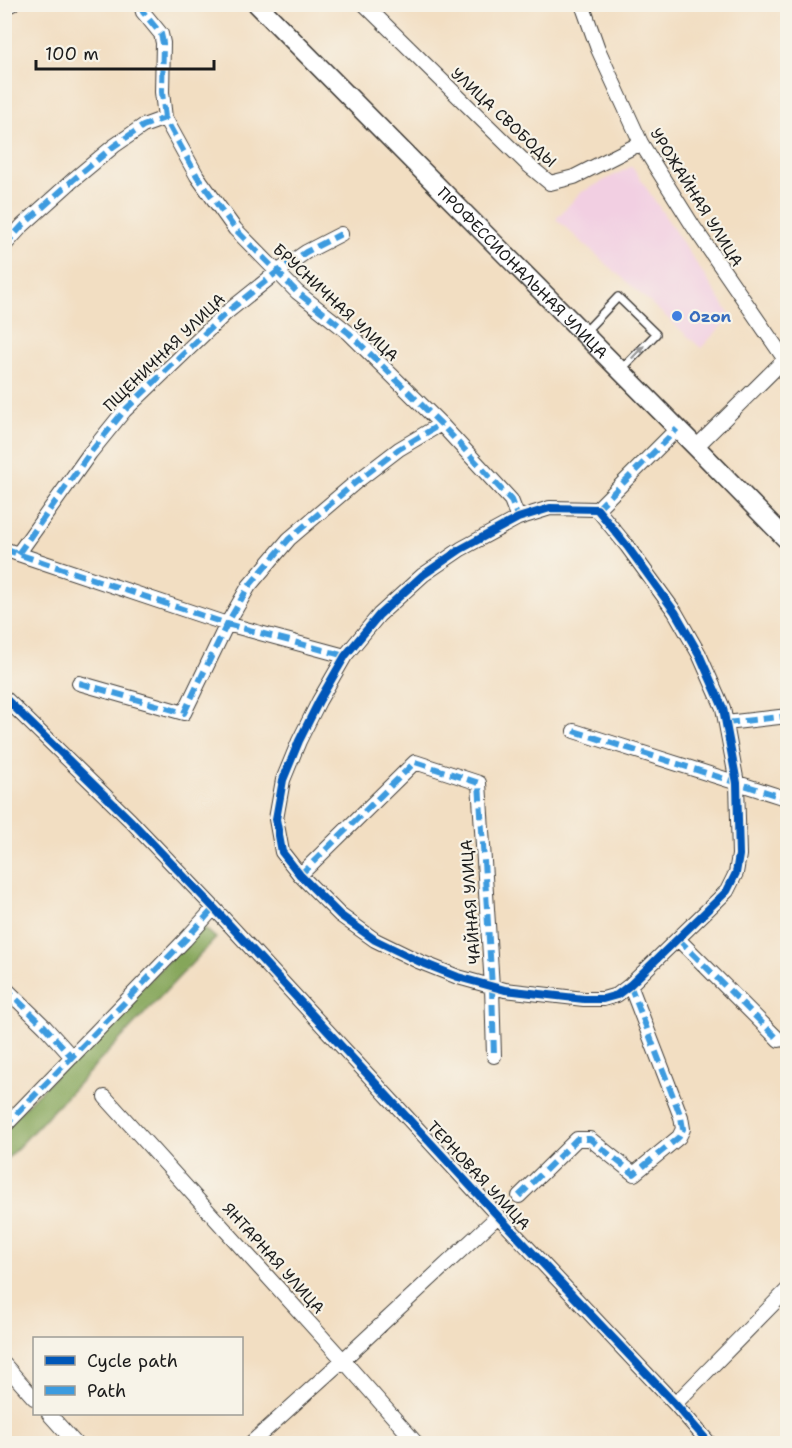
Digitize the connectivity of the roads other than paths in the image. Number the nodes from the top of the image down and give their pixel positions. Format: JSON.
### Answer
{"nodes":[{"id":1,"x":12,"y":4,"type":"edge"},
{"id":2,"x":141,"y":4,"type":"edge"},
{"id":3,"x":258,"y":4,"type":"edge"},
{"id":4,"x":364,"y":4,"type":"edge"},
{"id":5,"x":582,"y":4,"type":"edge"},
{"id":6,"x":4,"y":7,"type":"edge"},
{"id":7,"x":165,"y":118,"type":"junction"},
{"id":8,"x":641,"y":143,"type":"junction"},
{"id":9,"x":341,"y":234,"type":"dead end"},
{"id":10,"x":4,"y":246,"type":"edge"},
{"id":11,"x":277,"y":272,"type":"junction"},
{"id":12,"x":584,"y":333,"type":"junction"},
{"id":13,"x":786,"y":360,"type":"edge"},
{"id":14,"x":620,"y":371,"type":"junction"},
{"id":15,"x":441,"y":424,"type":"junction"},
{"id":16,"x":677,"y":429,"type":"junction"},
{"id":17,"x":696,"y":447,"type":"junction"},
{"id":18,"x":597,"y":509,"type":"junction"},
{"id":19,"x":518,"y":518,"type":"junction"},
{"id":20,"x":788,"y":542,"type":"edge"},
{"id":21,"x":11,"y":551,"type":"edge"},
{"id":22,"x":227,"y":624,"type":"junction"},
{"id":23,"x":345,"y":656,"type":"junction"},
{"id":24,"x":79,"y":683,"type":"dead end"},
{"id":25,"x":4,"y":697,"type":"edge"},
{"id":26,"x":788,"y":716,"type":"edge"},
{"id":27,"x":726,"y":723,"type":"junction"},
{"id":28,"x":574,"y":731,"type":"dead end"},
{"id":29,"x":737,"y":783,"type":"junction"},
{"id":30,"x":788,"y":799,"type":"edge"},
{"id":31,"x":300,"y":875,"type":"junction"},
{"id":32,"x":214,"y":908,"type":"junction"},
{"id":33,"x":678,"y":939,"type":"junction"},
{"id":34,"x":630,"y":985,"type":"junction"},
{"id":35,"x":4,"y":987,"type":"edge"},
{"id":36,"x":492,"y":987,"type":"junction"},
{"id":37,"x":779,"y":1040,"type":"dead end"},
{"id":38,"x":494,"y":1056,"type":"dead end"},
{"id":39,"x":72,"y":1058,"type":"junction"},
{"id":40,"x":105,"y":1097,"type":"dead end"},
{"id":41,"x":4,"y":1127,"type":"edge"},
{"id":42,"x":519,"y":1196,"type":"dead end"},
{"id":43,"x":498,"y":1216,"type":"junction"},
{"id":44,"x":788,"y":1289,"type":"edge"},
{"id":45,"x":343,"y":1360,"type":"junction"},
{"id":46,"x":4,"y":1364,"type":"edge"},
{"id":47,"x":33,"y":1397,"type":"edge"},
{"id":48,"x":675,"y":1404,"type":"junction"},
{"id":49,"x":51,"y":1415,"type":"edge"},
{"id":50,"x":76,"y":1443,"type":"edge"},
{"id":51,"x":250,"y":1443,"type":"edge"},
{"id":52,"x":417,"y":1443,"type":"edge"},
{"id":53,"x":710,"y":1443,"type":"edge"}],
"edges":[{"from":1,"to":6,"type":"street"},
{"from":2,"to":7,"type":"street"},
{"from":3,"to":12,"type":"street","name":"ПРОФЕССИОНАЛЬНАЯ УЛИЦА"},
{"from":4,"to":8,"type":"street","name":"УЛИЦА СВОБОДЫ"},
{"from":5,"to":8,"type":"street","name":"УРОЖАЙНАЯ УЛИЦА"},
{"from":7,"to":10,"type":"street"},
{"from":7,"to":11,"type":"street","name":"БРУСНИЧНАЯ УЛИЦА"},
{"from":8,"to":13,"type":"street","name":"УРОЖАЙНАЯ УЛИЦА"},
{"from":9,"to":11,"type":"street","name":"ПЩЕНИЧНАЯ УЛИЦА"},
{"from":11,"to":15,"type":"street","name":"БРУСНИЧНАЯ УЛИЦА"},
{"from":11,"to":21,"type":"street","name":"ПЩЕНИЧНАЯ УЛИЦА"},
{"from":12,"to":14,"type":"street","name":"ПРОФЕССИОНАЛЬНАЯ УЛИЦА"},
{"from":14,"to":12,"type":"lane","one_way":true},
{"from":13,"to":17,"type":"street"},
{"from":14,"to":16,"type":"street","name":"ПРОФЕССИОНАЛЬНАЯ УЛИЦА"},
{"from":15,"to":19,"type":"street","name":"БРУСНИЧНАЯ УЛИЦА"},
{"from":15,"to":22,"type":"street"},
{"from":16,"to":17,"type":"street","name":"ПРОФЕССИОНАЛЬНАЯ УЛИЦА"},
{"from":16,"to":18,"type":"street"},
{"from":17,"to":20,"type":"street","name":"ПРОФЕССИОНАЛЬНАЯ УЛИЦА"},
{"from":18,"to":19,"type":"street"},
{"from":18,"to":27,"type":"street"},
{"from":19,"to":23,"type":"street"},
{"from":21,"to":22,"type":"street"},
{"from":22,"to":23,"type":"street"},
{"from":22,"to":24,"type":"street"},
{"from":23,"to":31,"type":"street"},
{"from":25,"to":32,"type":"street","name":"ТЕРНОВАЯ УЛИЦА"},
{"from":26,"to":27,"type":"street"},
{"from":27,"to":29,"type":"street"},
{"from":28,"to":29,"type":"street"},
{"from":29,"to":30,"type":"street"},
{"from":29,"to":33,"type":"street"},
{"from":31,"to":36,"type":"street"},
{"from":31,"to":36,"type":"street","name":"ЧАЙНАЯ УЛИЦА"},
{"from":32,"to":39,"type":"street"},
{"from":32,"to":43,"type":"street","name":"ТЕРНОВАЯ УЛИЦА"},
{"from":33,"to":34,"type":"street"},
{"from":33,"to":37,"type":"street"},
{"from":34,"to":36,"type":"street"},
{"from":34,"to":42,"type":"street"},
{"from":35,"to":39,"type":"street"},
{"from":36,"to":38,"type":"street","name":"ЧАЙНАЯ УЛИЦА"},
{"from":39,"to":41,"type":"street"},
{"from":40,"to":45,"type":"street","name":"ЯНТАРНАЯ УЛИЦА"},
{"from":43,"to":45,"type":"street"},
{"from":43,"to":48,"type":"street","name":"ТЕРНОВАЯ УЛИЦА"},
{"from":44,"to":48,"type":"street"},
{"from":45,"to":51,"type":"street"},
{"from":45,"to":52,"type":"street","name":"ЯНТАРНАЯ УЛИЦА"},
{"from":46,"to":47,"type":"street"},
{"from":48,"to":53,"type":"street","name":"ТЕРНОВАЯ УЛИЦА"},
{"from":49,"to":50,"type":"street"}]}
